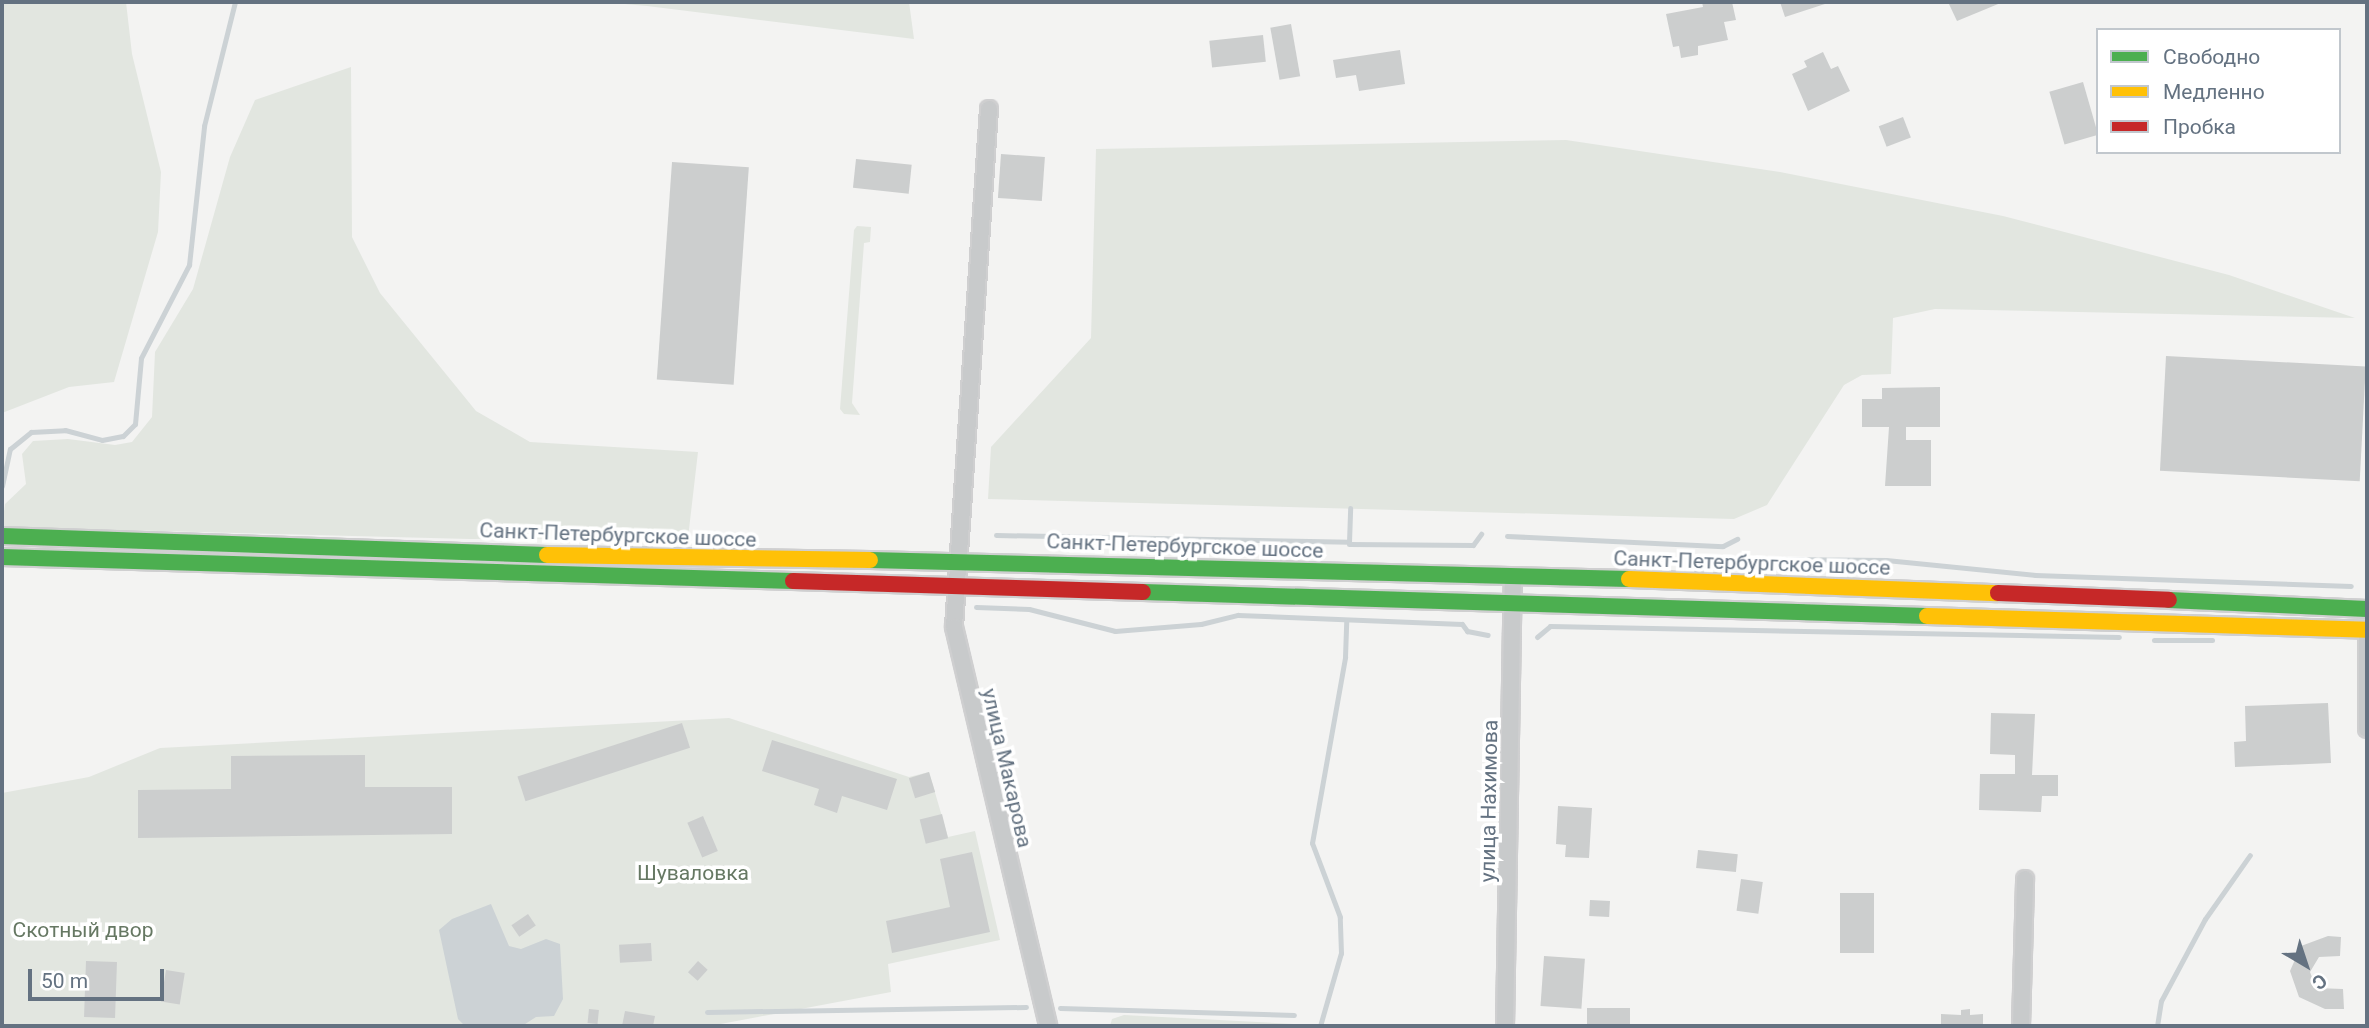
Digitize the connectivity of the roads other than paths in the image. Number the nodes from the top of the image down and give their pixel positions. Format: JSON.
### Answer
{"nodes":[{"id":1,"x":989,"y":109,"type":"dead end"},
{"id":2,"x":2,"y":536,"type":"edge"},
{"id":3,"x":2,"y":557,"type":"edge"},
{"id":4,"x":957,"y":560,"type":"junction"},
{"id":5,"x":1513,"y":577,"type":"junction"},
{"id":6,"x":955,"y":588,"type":"junction"},
{"id":7,"x":1511,"y":605,"type":"junction"},
{"id":8,"x":2367,"y":609,"type":"edge"},
{"id":9,"x":2367,"y":630,"type":"edge"},
{"id":10,"x":2367,"y":729,"type":"edge"},
{"id":11,"x":2025,"y":879,"type":"dead end"},
{"id":12,"x":1048,"y":1026,"type":"edge"},
{"id":13,"x":1505,"y":1026,"type":"edge"},
{"id":14,"x":2021,"y":1026,"type":"edge"}],
"edges":[{"from":1,"to":4,"type":"street","name":"улица Макарова"},
{"from":2,"to":4,"type":"main road","name":"Санкт-Петербургское шоссе"},
{"from":3,"to":6,"type":"main road","name":"Санкт-Петербургское шоссе"},
{"from":4,"to":5,"type":"main road","name":"Санкт-Петербургское шоссе"},
{"from":4,"to":6,"type":"street","name":"улица Макарова"},
{"from":5,"to":7,"type":"street","name":"улица Нахимова"},
{"from":5,"to":8,"type":"main road","name":"Санкт-Петербургское шоссе"},
{"from":6,"to":7,"type":"main road","name":"Санкт-Петербургское шоссе"},
{"from":6,"to":12,"type":"street","name":"улица Макарова"},
{"from":7,"to":9,"type":"main road","name":"Санкт-Петербургское шоссе"},
{"from":7,"to":13,"type":"street","name":"улица Нахимова"},
{"from":9,"to":10,"type":"street"},
{"from":11,"to":14,"type":"street"}]}
